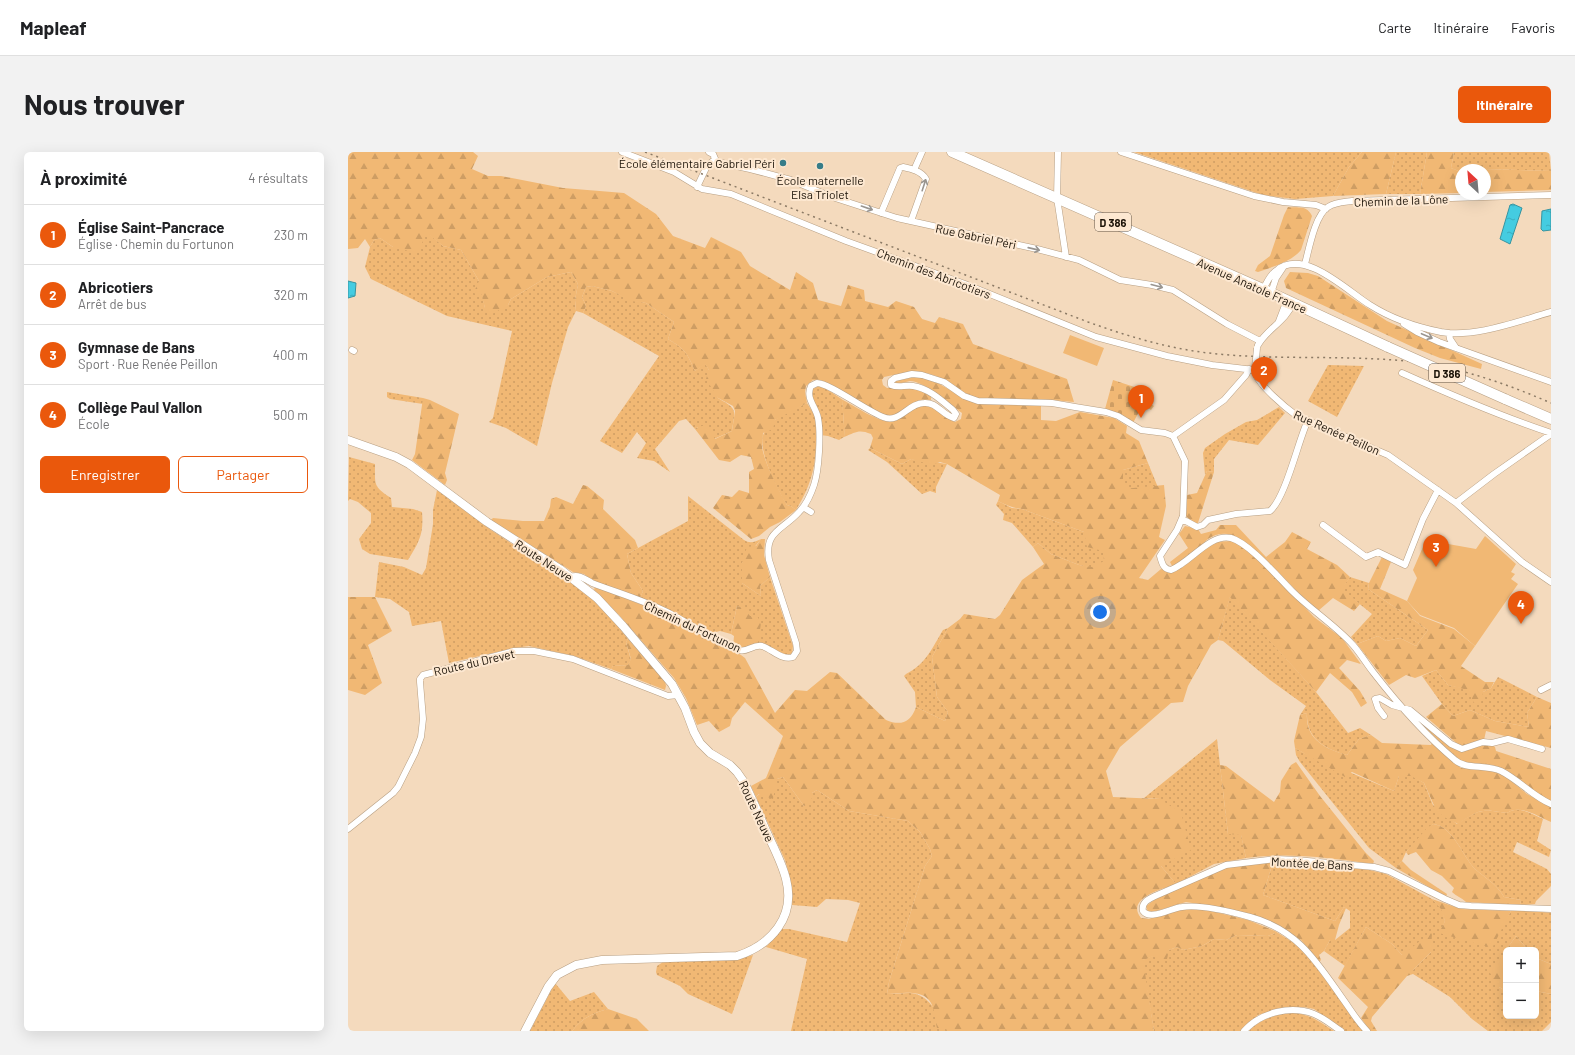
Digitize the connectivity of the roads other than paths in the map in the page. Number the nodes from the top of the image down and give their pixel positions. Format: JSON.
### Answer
{"nodes":[{"id":1,"x":622,"y":152,"type":"edge"},
{"id":2,"x":709,"y":152,"type":"edge"},
{"id":3,"x":922,"y":152,"type":"edge"},
{"id":4,"x":952,"y":152,"type":"edge"},
{"id":5,"x":1058,"y":152,"type":"edge"},
{"id":6,"x":1121,"y":152,"type":"edge"},
{"id":7,"x":716,"y":161,"type":"junction"},
{"id":8,"x":914,"y":170,"type":"junction"},
{"id":9,"x":697,"y":187,"type":"junction"},
{"id":10,"x":1551,"y":195,"type":"edge"},
{"id":11,"x":1057,"y":198,"type":"junction"},
{"id":12,"x":1326,"y":209,"type":"junction"},
{"id":13,"x":881,"y":213,"type":"junction"},
{"id":14,"x":910,"y":221,"type":"junction"},
{"id":15,"x":1066,"y":257,"type":"junction"},
{"id":16,"x":1305,"y":264,"type":"junction"},
{"id":17,"x":1267,"y":291,"type":"junction"},
{"id":18,"x":1290,"y":302,"type":"junction"},
{"id":19,"x":1551,"y":312,"type":"edge"},
{"id":20,"x":1400,"y":321,"type":"junction"},
{"id":21,"x":1440,"y":332,"type":"junction"},
{"id":22,"x":1449,"y":333,"type":"junction"},
{"id":23,"x":1260,"y":341,"type":"junction"},
{"id":24,"x":1439,"y":342,"type":"junction"},
{"id":25,"x":1456,"y":348,"type":"junction"},
{"id":26,"x":1252,"y":370,"type":"junction"},
{"id":27,"x":1402,"y":373,"type":"dead end"},
{"id":28,"x":1551,"y":382,"type":"edge"},
{"id":29,"x":1551,"y":419,"type":"edge"},
{"id":30,"x":1308,"y":420,"type":"junction"},
{"id":31,"x":1551,"y":434,"type":"edge"},
{"id":32,"x":1173,"y":436,"type":"junction"},
{"id":33,"x":348,"y":440,"type":"edge"},
{"id":34,"x":1438,"y":490,"type":"junction"},
{"id":35,"x":1456,"y":502,"type":"junction"},
{"id":36,"x":803,"y":507,"type":"junction"},
{"id":37,"x":811,"y":512,"type":"dead end"},
{"id":38,"x":1181,"y":521,"type":"junction"},
{"id":39,"x":1323,"y":525,"type":"dead end"},
{"id":40,"x":571,"y":577,"type":"junction"},
{"id":41,"x":1551,"y":582,"type":"edge"},
{"id":42,"x":1551,"y":685,"type":"edge"},
{"id":43,"x":1541,"y":690,"type":"dead end"},
{"id":44,"x":678,"y":695,"type":"junction"},
{"id":45,"x":1405,"y":709,"type":"junction"},
{"id":46,"x":1384,"y":716,"type":"dead end"},
{"id":47,"x":1542,"y":749,"type":"dead end"},
{"id":48,"x":1551,"y":804,"type":"edge"},
{"id":49,"x":348,"y":829,"type":"edge"},
{"id":50,"x":1551,"y":909,"type":"edge"},
{"id":51,"x":525,"y":1031,"type":"edge"},
{"id":52,"x":1244,"y":1031,"type":"edge"},
{"id":53,"x":1341,"y":1031,"type":"edge"},
{"id":54,"x":1367,"y":1031,"type":"edge"}],
"edges":[{"from":1,"to":9,"type":"street","name":"Chemin des Abricotiers"},
{"from":2,"to":7,"type":"street"},
{"from":3,"to":8,"type":"street"},
{"from":4,"to":11,"type":"main road","name":"Avenue Anatole France","number":"D 386"},
{"from":5,"to":11,"type":"street"},
{"from":6,"to":12,"type":"street"},
{"from":7,"to":9,"type":"street"},
{"from":7,"to":13,"type":"street","name":"Rue Gabriel Péri","one_way":true},
{"from":8,"to":13,"type":"street"},
{"from":14,"to":8,"type":"street","one_way":true},
{"from":9,"to":26,"type":"street","name":"Chemin des Abricotiers"},
{"from":10,"to":12,"type":"street","name":"Chemin de la Lône"},
{"from":11,"to":15,"type":"street"},
{"from":11,"to":17,"type":"main road","name":"Avenue Anatole France","number":"D 386"},
{"from":12,"to":16,"type":"street"},
{"from":13,"to":14,"type":"street","name":"Rue Gabriel Péri"},
{"from":14,"to":15,"type":"street","name":"Rue Gabriel Péri","one_way":true},
{"from":15,"to":23,"type":"street","name":"Rue Gabriel Péri","one_way":true},
{"from":16,"to":17,"type":"street"},
{"from":16,"to":20,"type":"street"},
{"from":17,"to":18,"type":"main road","name":"Avenue Anatole France","number":"D 386"},
{"from":18,"to":23,"type":"street"},
{"from":18,"to":29,"type":"main road","name":"Avenue Anatole France","number":"D 386","bridge":true},
{"from":19,"to":22,"type":"street"},
{"from":20,"to":21,"type":"street"},
{"from":20,"to":24,"type":"street","one_way":true},
{"from":21,"to":22,"type":"street"},
{"from":21,"to":24,"type":"street"},
{"from":22,"to":25,"type":"street"},
{"from":23,"to":26,"type":"street","bridge":true},
{"from":24,"to":25,"type":"street"},
{"from":25,"to":28,"type":"street"},
{"from":26,"to":30,"type":"street","name":"Rue Renée Peillon"},
{"from":26,"to":32,"type":"street"},
{"from":27,"to":31,"type":"street"},
{"from":30,"to":34,"type":"street","name":"Rue Renée Peillon"},
{"from":30,"to":38,"type":"street"},
{"from":31,"to":35,"type":"street"},
{"from":32,"to":36,"type":"street","name":"Chemin du Fortunon"},
{"from":32,"to":38,"type":"street"},
{"from":33,"to":40,"type":"street","name":"Route Neuve"},
{"from":34,"to":35,"type":"street","name":"Rue Renée Peillon"},
{"from":34,"to":39,"type":"street"},
{"from":35,"to":41,"type":"street","name":"Rue Renée Peillon"},
{"from":36,"to":37,"type":"street"},
{"from":36,"to":40,"type":"street","name":"Chemin du Fortunon"},
{"from":38,"to":45,"type":"street"},
{"from":40,"to":44,"type":"street","name":"Route Neuve"},
{"from":42,"to":43,"type":"street"},
{"from":44,"to":49,"type":"street","name":"Route du Drevet"},
{"from":44,"to":51,"type":"street","name":"Route Neuve"},
{"from":45,"to":46,"type":"street"},
{"from":45,"to":47,"type":"street"},
{"from":45,"to":48,"type":"street"},
{"from":50,"to":54,"type":"street","name":"Montée de Bans"},
{"from":52,"to":53,"type":"street"}]}
